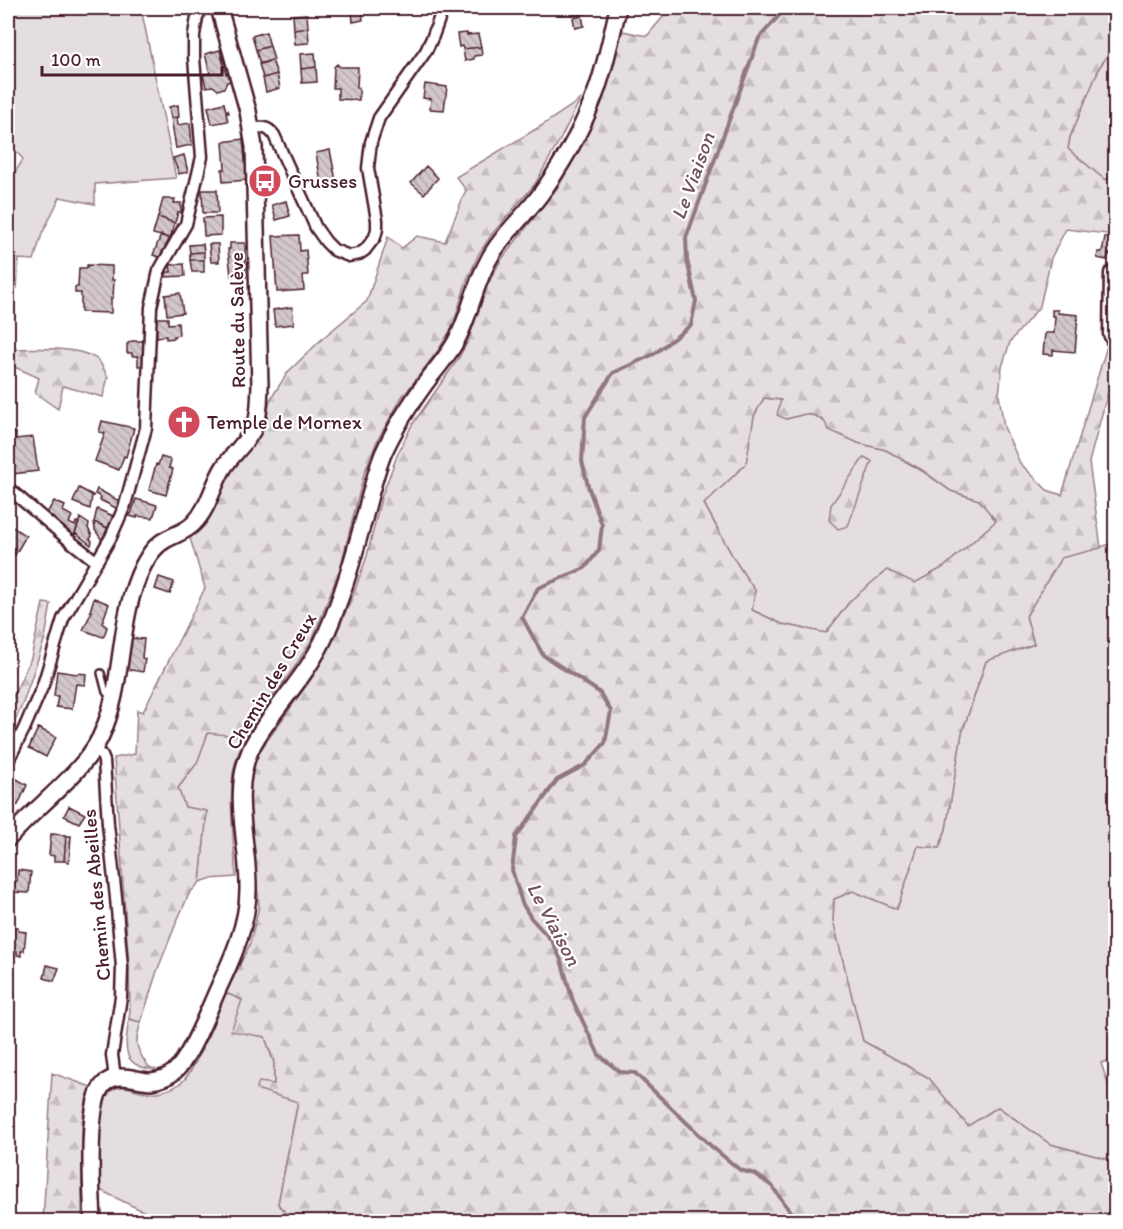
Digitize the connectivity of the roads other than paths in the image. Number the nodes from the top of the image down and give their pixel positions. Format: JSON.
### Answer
{"nodes":[{"id":1,"x":202,"y":8,"type":"edge"},
{"id":2,"x":219,"y":8,"type":"edge"},
{"id":3,"x":442,"y":8,"type":"edge"},
{"id":4,"x":618,"y":8,"type":"edge"},
{"id":5,"x":252,"y":129,"type":"junction"},
{"id":6,"x":1110,"y":273,"type":"dead end"},
{"id":7,"x":1116,"y":342,"type":"edge"},
{"id":8,"x":8,"y":488,"type":"edge"},
{"id":9,"x":97,"y":561,"type":"junction"},
{"id":10,"x":101,"y":673,"type":"dead end"},
{"id":11,"x":113,"y":700,"type":"junction"},
{"id":12,"x":94,"y":748,"type":"junction"},
{"id":13,"x":8,"y":761,"type":"edge"},
{"id":14,"x":8,"y":839,"type":"edge"},
{"id":15,"x":115,"y":1078,"type":"junction"},
{"id":16,"x":93,"y":1221,"type":"edge"}],
"edges":[{"from":1,"to":9,"type":"street"},
{"from":2,"to":5,"type":"street","name":"Route du Salève"},
{"from":3,"to":5,"type":"street"},
{"from":4,"to":15,"type":"street","name":"Chemin des Creux"},
{"from":5,"to":11,"type":"street","name":"Route du Salève"},
{"from":6,"to":7,"type":"street"},
{"from":8,"to":9,"type":"street"},
{"from":9,"to":13,"type":"street"},
{"from":10,"to":11,"type":"lane"},
{"from":11,"to":12,"type":"street","name":"Route du Salève"},
{"from":12,"to":14,"type":"street","name":"Route du Salève"},
{"from":12,"to":15,"type":"street","name":"Chemin des Abeilles"},
{"from":15,"to":16,"type":"street"}]}
